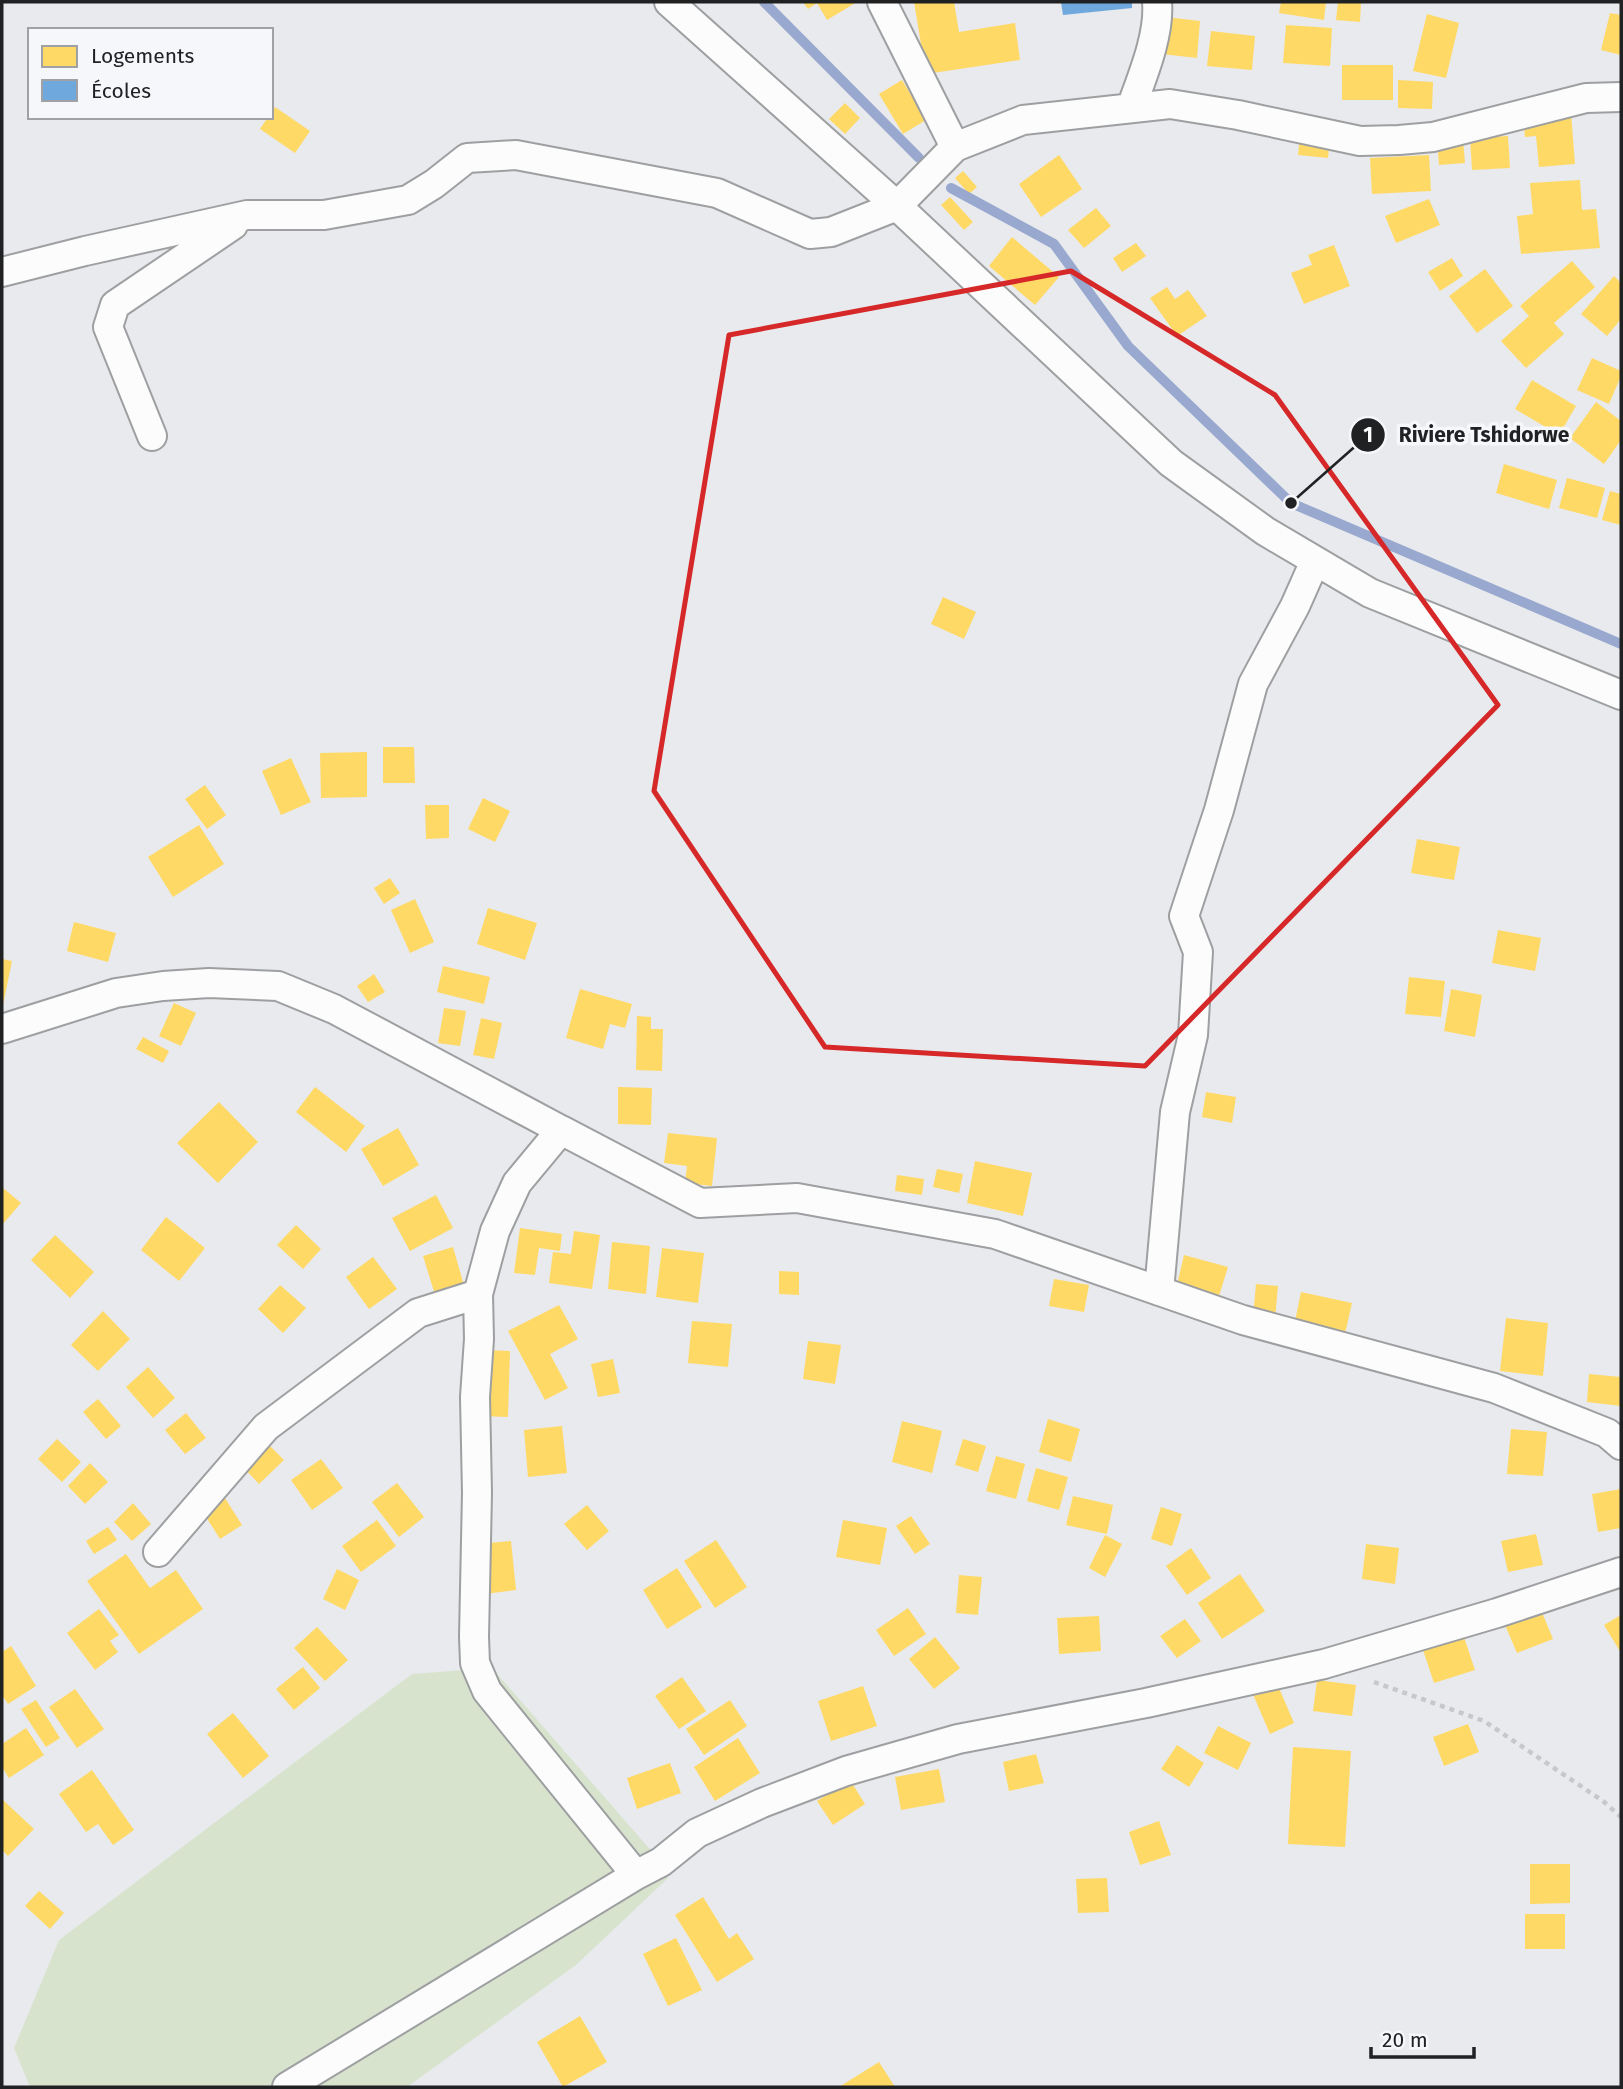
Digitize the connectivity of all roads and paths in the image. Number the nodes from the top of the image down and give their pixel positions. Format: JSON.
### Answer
{"nodes":[{"id":1,"x":669,"y":2,"type":"edge"},
{"id":2,"x":882,"y":2,"type":"edge"},
{"id":3,"x":1157,"y":2,"type":"edge"},
{"id":4,"x":1621,"y":97,"type":"edge"},
{"id":5,"x":1131,"y":108,"type":"junction"},
{"id":6,"x":956,"y":147,"type":"junction"},
{"id":7,"x":897,"y":206,"type":"junction"},
{"id":8,"x":247,"y":215,"type":"junction"},
{"id":9,"x":2,"y":272,"type":"edge"},
{"id":10,"x":152,"y":436,"type":"dead end"},
{"id":11,"x":1315,"y":561,"type":"junction"},
{"id":12,"x":1621,"y":695,"type":"edge"},
{"id":13,"x":2,"y":1029,"type":"edge"},
{"id":14,"x":561,"y":1130,"type":"junction"},
{"id":15,"x":1158,"y":1291,"type":"junction"},
{"id":16,"x":478,"y":1294,"type":"junction"},
{"id":17,"x":1621,"y":1445,"type":"edge"},
{"id":18,"x":158,"y":1552,"type":"dead end"},
{"id":19,"x":1621,"y":1572,"type":"edge"},
{"id":20,"x":1373,"y":1682,"type":"dead end"},
{"id":21,"x":1621,"y":1817,"type":"edge"},
{"id":22,"x":636,"y":1875,"type":"junction"},
{"id":23,"x":287,"y":2087,"type":"edge"}],
"edges":[{"from":1,"to":7,"type":"street"},
{"from":2,"to":6,"type":"street"},
{"from":3,"to":5,"type":"street"},
{"from":4,"to":5,"type":"street"},
{"from":5,"to":6,"type":"street"},
{"from":6,"to":7,"type":"street"},
{"from":7,"to":8,"type":"street"},
{"from":7,"to":11,"type":"street"},
{"from":8,"to":9,"type":"street"},
{"from":8,"to":10,"type":"street"},
{"from":11,"to":12,"type":"street"},
{"from":11,"to":15,"type":"street"},
{"from":13,"to":14,"type":"street"},
{"from":14,"to":15,"type":"street"},
{"from":14,"to":16,"type":"street"},
{"from":15,"to":17,"type":"street"},
{"from":16,"to":18,"type":"street"},
{"from":16,"to":22,"type":"street"},
{"from":19,"to":22,"type":"street"},
{"from":20,"to":21,"type":"path"},
{"from":22,"to":23,"type":"street"}]}
